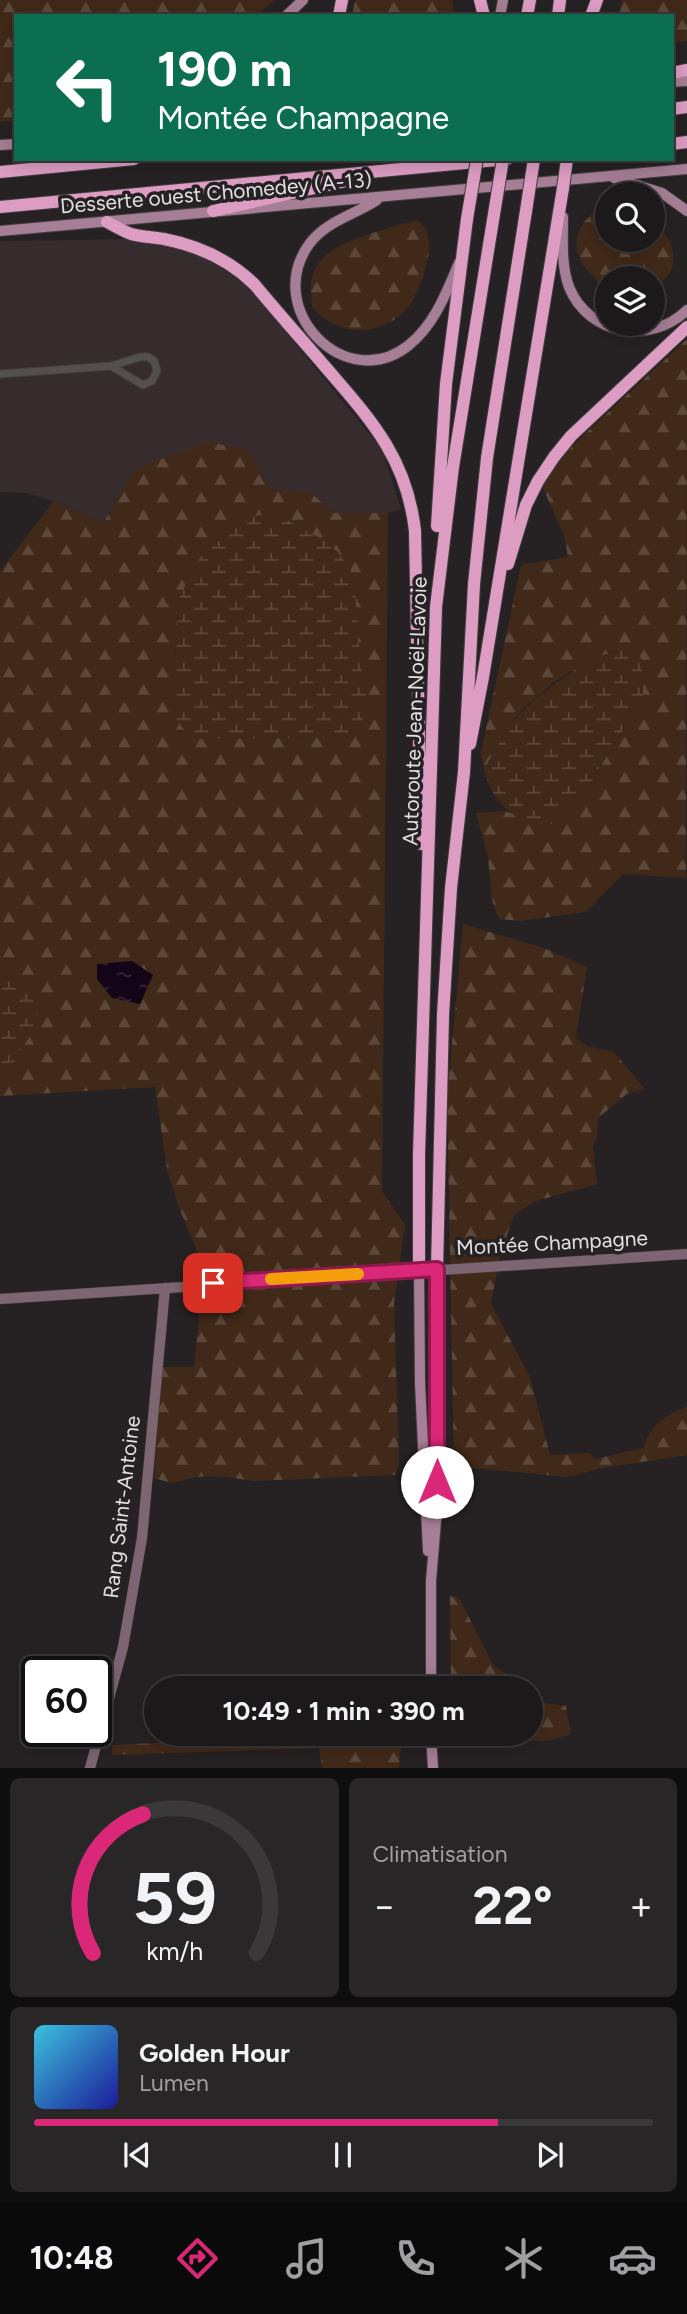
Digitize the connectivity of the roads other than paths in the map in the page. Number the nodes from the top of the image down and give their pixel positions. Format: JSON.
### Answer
{"nodes":[{"id":1,"x":303,"y":0,"type":"edge"},
{"id":2,"x":288,"y":14,"type":"edge"},
{"id":3,"x":113,"y":161,"type":"edge"},
{"id":4,"x":477,"y":161,"type":"edge"},
{"id":5,"x":485,"y":161,"type":"edge"},
{"id":6,"x":505,"y":161,"type":"edge"},
{"id":7,"x":534,"y":161,"type":"edge"},
{"id":8,"x":567,"y":161,"type":"edge"},
{"id":9,"x":687,"y":169,"type":"edge"},
{"id":10,"x":387,"y":171,"type":"junction"},
{"id":11,"x":0,"y":172,"type":"edge"},
{"id":12,"x":608,"y":177,"type":"junction"},
{"id":13,"x":379,"y":198,"type":"junction"},
{"id":14,"x":0,"y":207,"type":"edge"},
{"id":15,"x":561,"y":210,"type":"junction"},
{"id":16,"x":213,"y":211,"type":"junction"},
{"id":17,"x":687,"y":211,"type":"edge"},
{"id":18,"x":107,"y":222,"type":"junction"},
{"id":19,"x":0,"y":231,"type":"edge"},
{"id":20,"x":460,"y":261,"type":"junction"},
{"id":21,"x":687,"y":310,"type":"edge"},
{"id":22,"x":687,"y":327,"type":"edge"},
{"id":23,"x":111,"y":366,"type":"junction"},
{"id":24,"x":0,"y":374,"type":"edge"},
{"id":25,"x":436,"y":607,"type":"junction"},
{"id":26,"x":493,"y":618,"type":"junction"},
{"id":27,"x":464,"y":772,"type":"junction"},
{"id":28,"x":425,"y":935,"type":"junction"},
{"id":29,"x":687,"y":1254,"type":"edge"},
{"id":30,"x":437,"y":1269,"type":"junction"},
{"id":31,"x":419,"y":1270,"type":"junction"},
{"id":32,"x":165,"y":1288,"type":"junction"},
{"id":33,"x":0,"y":1299,"type":"edge"},
{"id":34,"x":431,"y":1581,"type":"junction"},
{"id":35,"x":431,"y":1676,"type":"edge"},
{"id":36,"x":430,"y":1746,"type":"edge"},
{"id":37,"x":90,"y":1768,"type":"edge"},
{"id":38,"x":430,"y":1768,"type":"edge"}],
"edges":[{"from":1,"to":2,"type":"main road"},
{"from":3,"to":11,"type":"highway"},
{"from":4,"to":20,"type":"highway","bridge":true},
{"from":5,"to":10,"type":"highway"},
{"from":6,"to":25,"type":"highway","name":"Autoroute Jean-Noël-Lavoie","bridge":true},
{"from":7,"to":27,"type":"highway","bridge":true},
{"from":8,"to":15,"type":"highway","bridge":true},
{"from":9,"to":12,"type":"main road","name":"Desserte ouest Chomedey (A-13)"},
{"from":10,"to":14,"type":"highway"},
{"from":10,"to":16,"type":"highway"},
{"from":12,"to":13,"type":"main road","name":"Desserte ouest Chomedey (A-13)"},
{"from":12,"to":17,"type":"main road"},
{"from":13,"to":16,"type":"main road","name":"Desserte ouest Chomedey (A-13)"},
{"from":13,"to":20,"type":"main road"},
{"from":15,"to":21,"type":"main road"},
{"from":15,"to":26,"type":"highway"},
{"from":16,"to":18,"type":"main road","name":"Desserte ouest Chomedey (A-13)"},
{"from":18,"to":19,"type":"main road","name":"Desserte ouest Chomedey (A-13)"},
{"from":18,"to":28,"type":"highway"},
{"from":20,"to":25,"type":"highway"},
{"from":22,"to":26,"type":"highway"},
{"from":23,"to":23,"type":"street"},
{"from":23,"to":24,"type":"street"},
{"from":25,"to":28,"type":"highway","name":"Autoroute Jean-Noël-Lavoie"},
{"from":26,"to":27,"type":"highway"},
{"from":27,"to":30,"type":"highway"},
{"from":28,"to":31,"type":"highway","name":"Autoroute Jean-Noël-Lavoie"},
{"from":29,"to":30,"type":"street","name":"Montée Champagne"},
{"from":30,"to":31,"type":"street","name":"Montée Champagne"},
{"from":30,"to":34,"type":"main road"},
{"from":31,"to":32,"type":"street","name":"Montée Champagne"},
{"from":31,"to":34,"type":"main road"},
{"from":32,"to":33,"type":"street","name":"Montée Champagne"},
{"from":32,"to":37,"type":"street","name":"Rang Saint-Antoine"},
{"from":34,"to":35,"type":"main road"},
{"from":36,"to":38,"type":"main road"}]}
